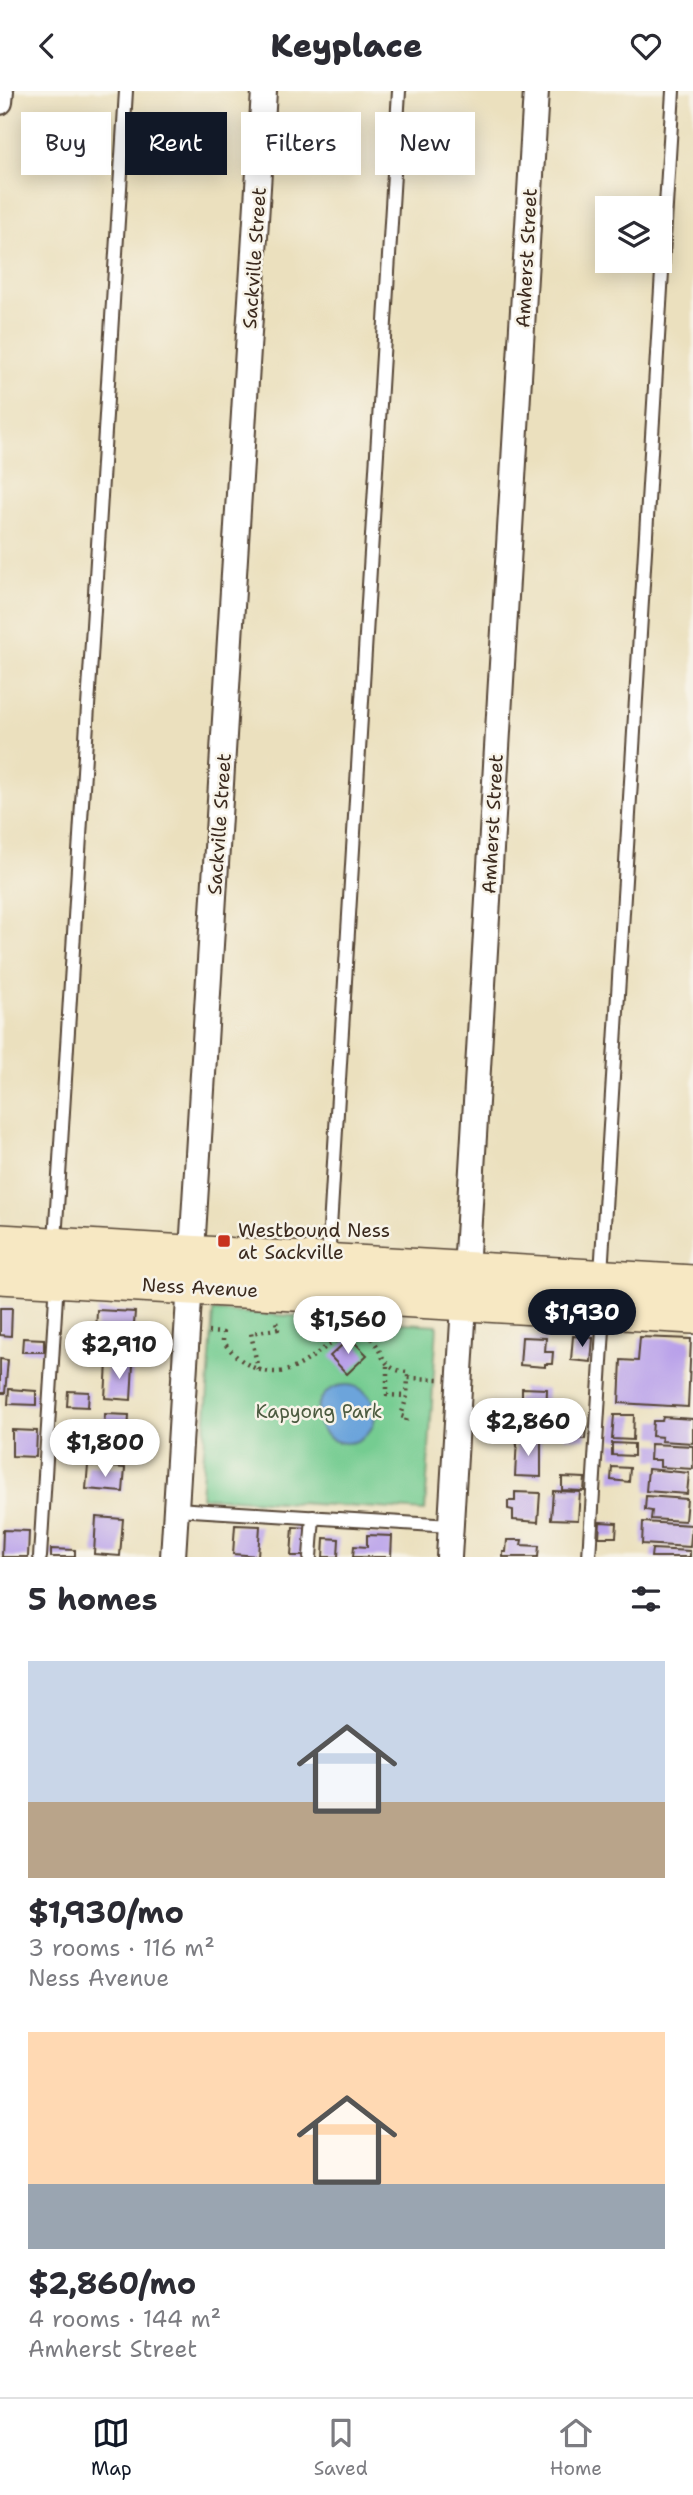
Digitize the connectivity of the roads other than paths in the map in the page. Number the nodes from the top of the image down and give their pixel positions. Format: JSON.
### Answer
{"nodes":[{"id":1,"x":1,"y":91,"type":"edge"},
{"id":2,"x":126,"y":91,"type":"edge"},
{"id":3,"x":264,"y":91,"type":"edge"},
{"id":4,"x":399,"y":91,"type":"edge"},
{"id":5,"x":536,"y":91,"type":"edge"},
{"id":6,"x":673,"y":91,"type":"edge"},
{"id":7,"x":0,"y":102,"type":"edge"},
{"id":8,"x":0,"y":1242,"type":"edge"},
{"id":9,"x":54,"y":1245,"type":"junction"},
{"id":10,"x":192,"y":1252,"type":"junction"},
{"id":11,"x":327,"y":1262,"type":"junction"},
{"id":12,"x":466,"y":1269,"type":"junction"},
{"id":13,"x":0,"y":1276,"type":"edge"},
{"id":14,"x":57,"y":1279,"type":"junction"},
{"id":15,"x":693,"y":1283,"type":"edge"},
{"id":16,"x":190,"y":1287,"type":"junction"},
{"id":17,"x":603,"y":1294,"type":"junction"},
{"id":18,"x":464,"y":1304,"type":"junction"},
{"id":19,"x":693,"y":1316,"type":"edge"},
{"id":20,"x":176,"y":1509,"type":"junction"},
{"id":21,"x":313,"y":1517,"type":"junction"},
{"id":22,"x":451,"y":1526,"type":"junction"},
{"id":23,"x":40,"y":1557,"type":"edge"},
{"id":24,"x":173,"y":1557,"type":"edge"},
{"id":25,"x":310,"y":1557,"type":"edge"},
{"id":26,"x":449,"y":1557,"type":"edge"},
{"id":27,"x":589,"y":1557,"type":"edge"}],
"edges":[{"from":1,"to":7,"type":"street"},
{"from":2,"to":9,"type":"lane"},
{"from":3,"to":10,"type":"street","name":"Sackville Street"},
{"from":4,"to":11,"type":"lane"},
{"from":5,"to":12,"type":"street","name":"Amherst Street"},
{"from":6,"to":17,"type":"lane"},
{"from":8,"to":9,"type":"main road","name":"Ness Avenue"},
{"from":9,"to":10,"type":"main road","name":"Ness Avenue"},
{"from":10,"to":11,"type":"main road","name":"Ness Avenue"},
{"from":10,"to":16,"type":"street","name":"Sackville Street"},
{"from":11,"to":12,"type":"main road","name":"Ness Avenue"},
{"from":12,"to":17,"type":"main road","name":"Ness Avenue"},
{"from":12,"to":18,"type":"street","name":"Amherst Street"},
{"from":13,"to":14,"type":"main road","name":"Ness Avenue"},
{"from":14,"to":16,"type":"main road","name":"Ness Avenue"},
{"from":14,"to":23,"type":"lane"},
{"from":15,"to":17,"type":"main road","name":"Ness Avenue"},
{"from":16,"to":18,"type":"main road","name":"Ness Avenue"},
{"from":16,"to":20,"type":"street","name":"Sackville Street"},
{"from":17,"to":18,"type":"main road","name":"Ness Avenue"},
{"from":17,"to":19,"type":"main road","name":"Ness Avenue"},
{"from":17,"to":27,"type":"lane"},
{"from":18,"to":22,"type":"street","name":"Amherst Street"},
{"from":20,"to":21,"type":"lane"},
{"from":20,"to":24,"type":"street","name":"Sackville Street"},
{"from":21,"to":22,"type":"lane"},
{"from":21,"to":25,"type":"lane"},
{"from":22,"to":26,"type":"street","name":"Amherst Street"}]}
